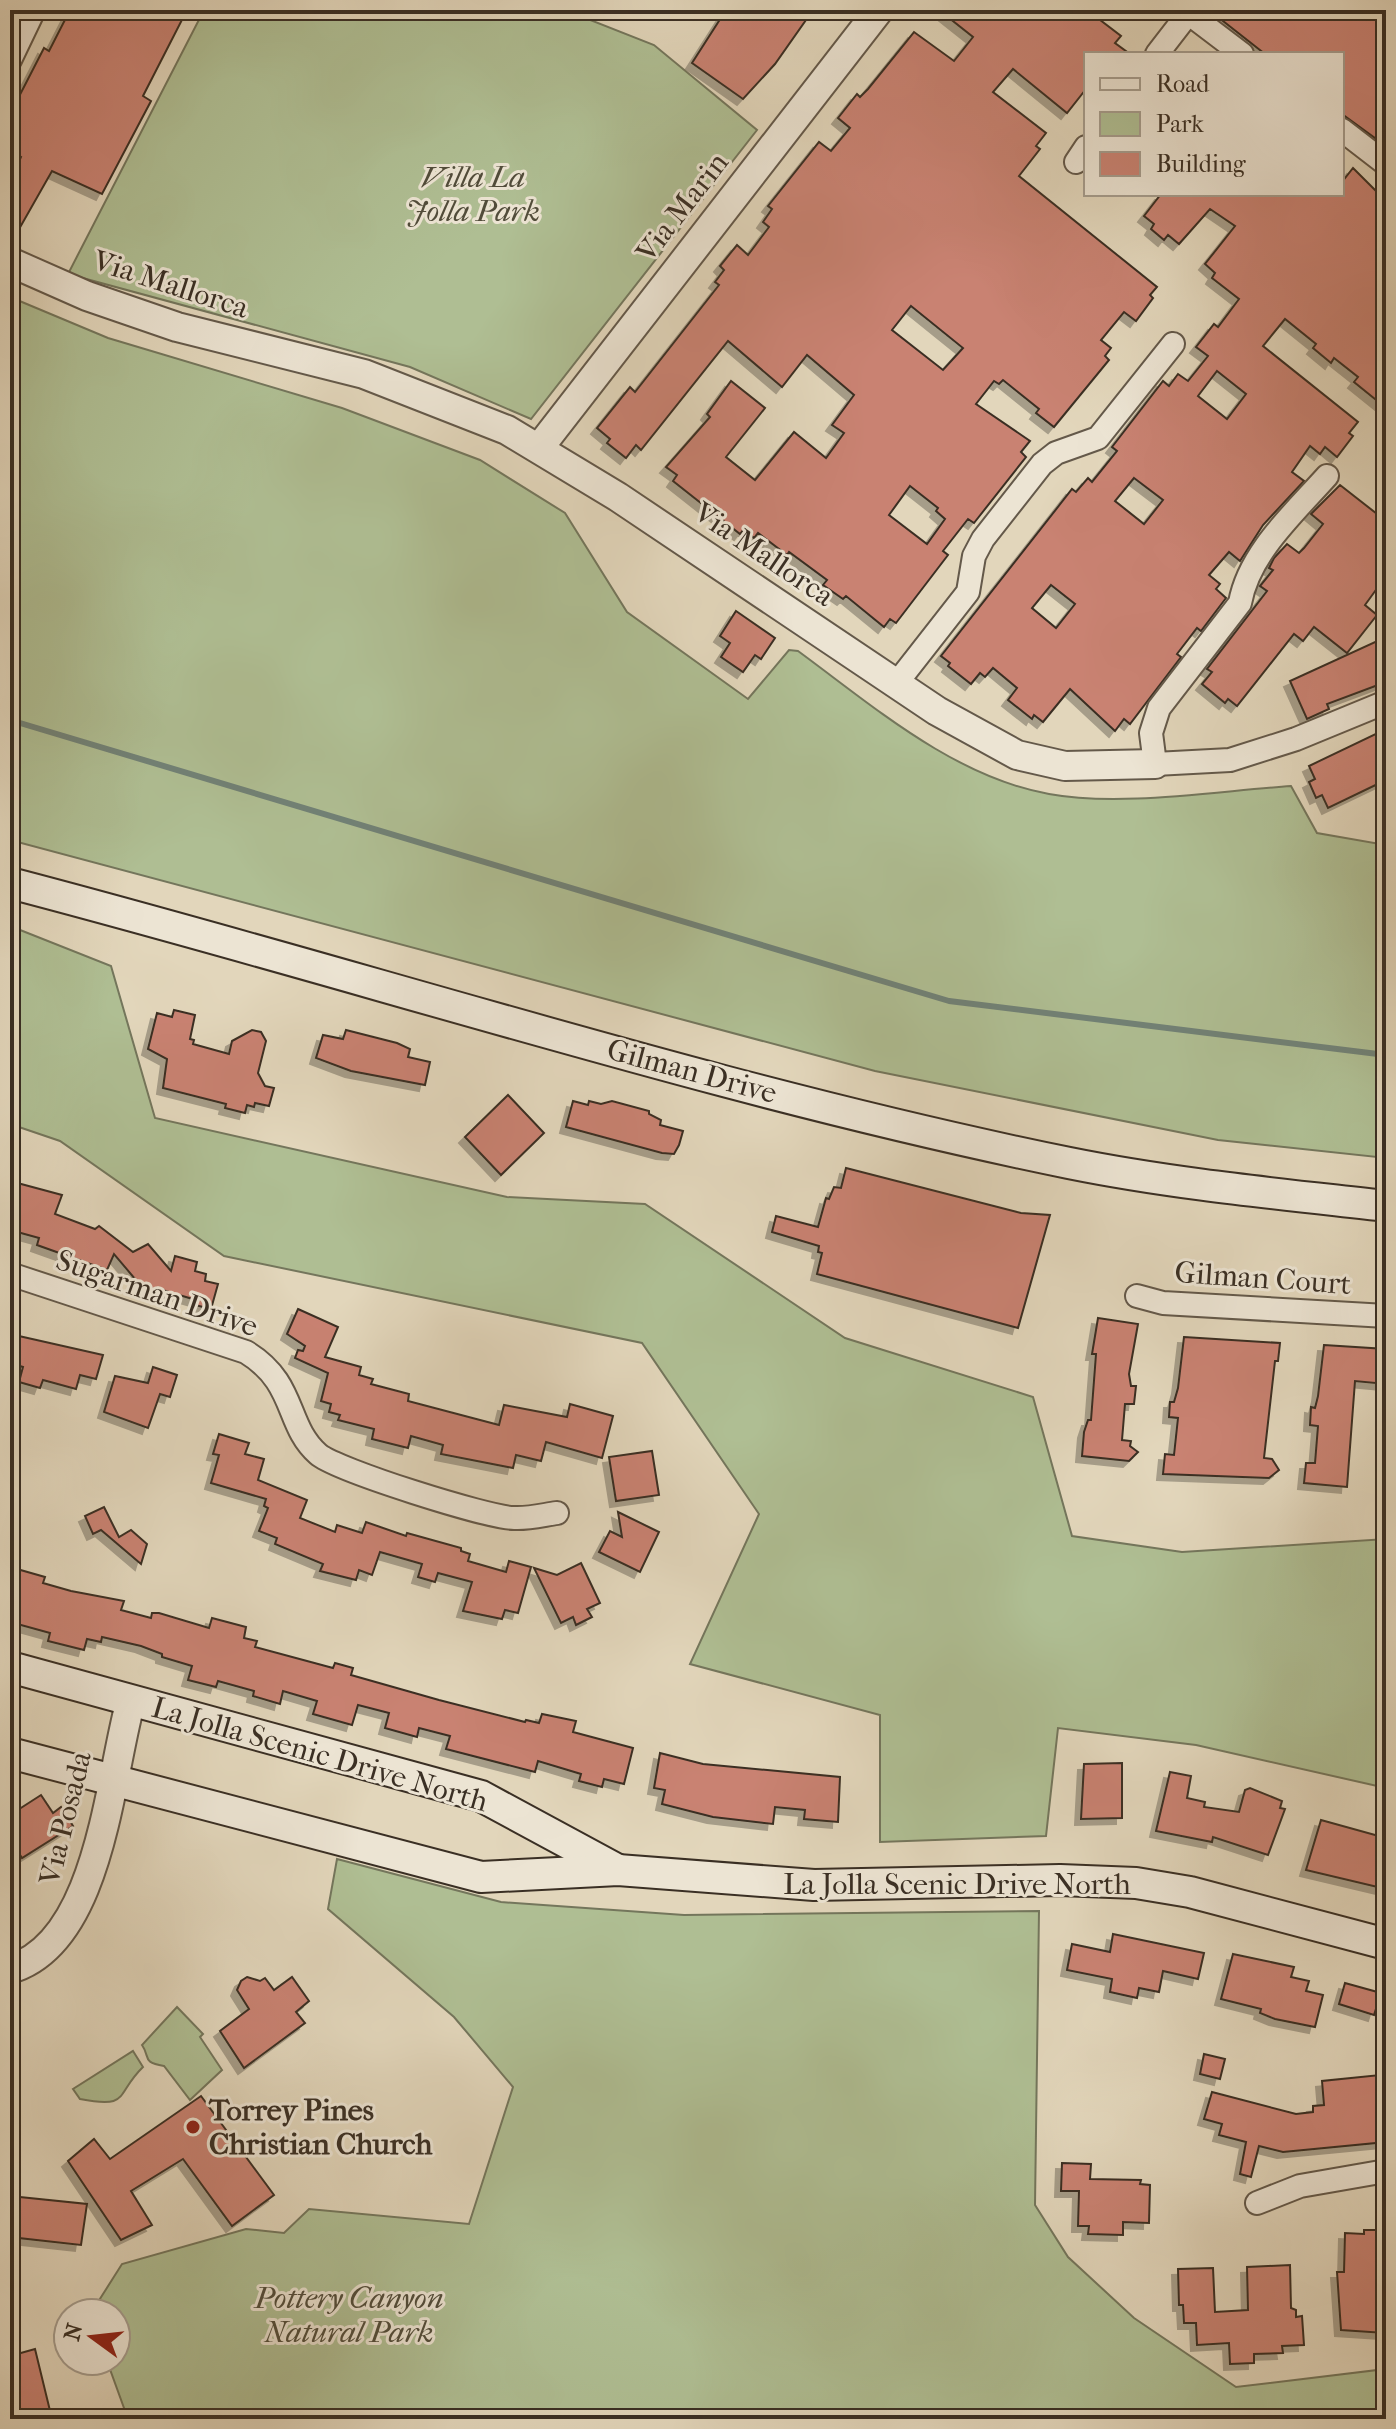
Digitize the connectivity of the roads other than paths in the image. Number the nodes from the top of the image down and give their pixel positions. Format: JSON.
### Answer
{"nodes":[{"id":1,"x":34,"y":10,"type":"edge"},
{"id":2,"x":878,"y":10,"type":"edge"},
{"id":3,"x":1190,"y":12,"type":"edge"},
{"id":4,"x":1159,"y":52,"type":"edge"},
{"id":5,"x":1240,"y":52,"type":"edge"},
{"id":6,"x":10,"y":60,"type":"edge"},
{"id":7,"x":1344,"y":132,"type":"edge"},
{"id":8,"x":1386,"y":164,"type":"edge"},
{"id":9,"x":10,"y":262,"type":"edge"},
{"id":10,"x":1173,"y":344,"type":"dead end"},
{"id":11,"x":539,"y":448,"type":"junction"},
{"id":12,"x":1327,"y":476,"type":"dead end"},
{"id":13,"x":896,"y":684,"type":"junction"},
{"id":14,"x":1386,"y":702,"type":"edge"},
{"id":15,"x":1155,"y":764,"type":"junction"},
{"id":16,"x":10,"y":883,"type":"edge"},
{"id":17,"x":1386,"y":1206,"type":"edge"},
{"id":18,"x":10,"y":1274,"type":"edge"},
{"id":19,"x":1137,"y":1296,"type":"dead end"},
{"id":20,"x":1386,"y":1316,"type":"edge"},
{"id":21,"x":557,"y":1513,"type":"dead end"},
{"id":22,"x":10,"y":1667,"type":"edge"},
{"id":23,"x":131,"y":1700,"type":"junction"},
{"id":24,"x":10,"y":1753,"type":"edge"},
{"id":25,"x":112,"y":1780,"type":"junction"},
{"id":26,"x":618,"y":1870,"type":"junction"},
{"id":27,"x":1386,"y":1944,"type":"edge"},
{"id":28,"x":10,"y":1969,"type":"edge"},
{"id":29,"x":1386,"y":2171,"type":"edge"},
{"id":30,"x":1257,"y":2203,"type":"dead end"}],
"edges":[{"from":1,"to":6,"type":"street"},
{"from":2,"to":11,"type":"street","name":"Via Marin"},
{"from":3,"to":4,"type":"street"},
{"from":3,"to":5,"type":"street"},
{"from":7,"to":8,"type":"street"},
{"from":9,"to":11,"type":"street","name":"Via Mallorca"},
{"from":10,"to":13,"type":"street"},
{"from":11,"to":13,"type":"street","name":"Via Mallorca"},
{"from":12,"to":15,"type":"street"},
{"from":13,"to":15,"type":"street","name":"Via Mallorca"},
{"from":14,"to":15,"type":"street"},
{"from":16,"to":17,"type":"main road","name":"Gilman Drive"},
{"from":18,"to":21,"type":"street","name":"Sugarman Drive"},
{"from":19,"to":20,"type":"street","name":"Gilman Court"},
{"from":22,"to":23,"type":"main road","name":"La Jolla Scenic Drive North"},
{"from":23,"to":25,"type":"street","name":"Via Posada"},
{"from":23,"to":26,"type":"main road","name":"La Jolla Scenic Drive North"},
{"from":24,"to":25,"type":"main road","name":"La Jolla Scenic Drive North"},
{"from":25,"to":26,"type":"main road","name":"La Jolla Scenic Drive North"},
{"from":25,"to":28,"type":"street","name":"Via Posada"},
{"from":26,"to":27,"type":"main road","name":"La Jolla Scenic Drive North"},
{"from":29,"to":30,"type":"street"}]}
